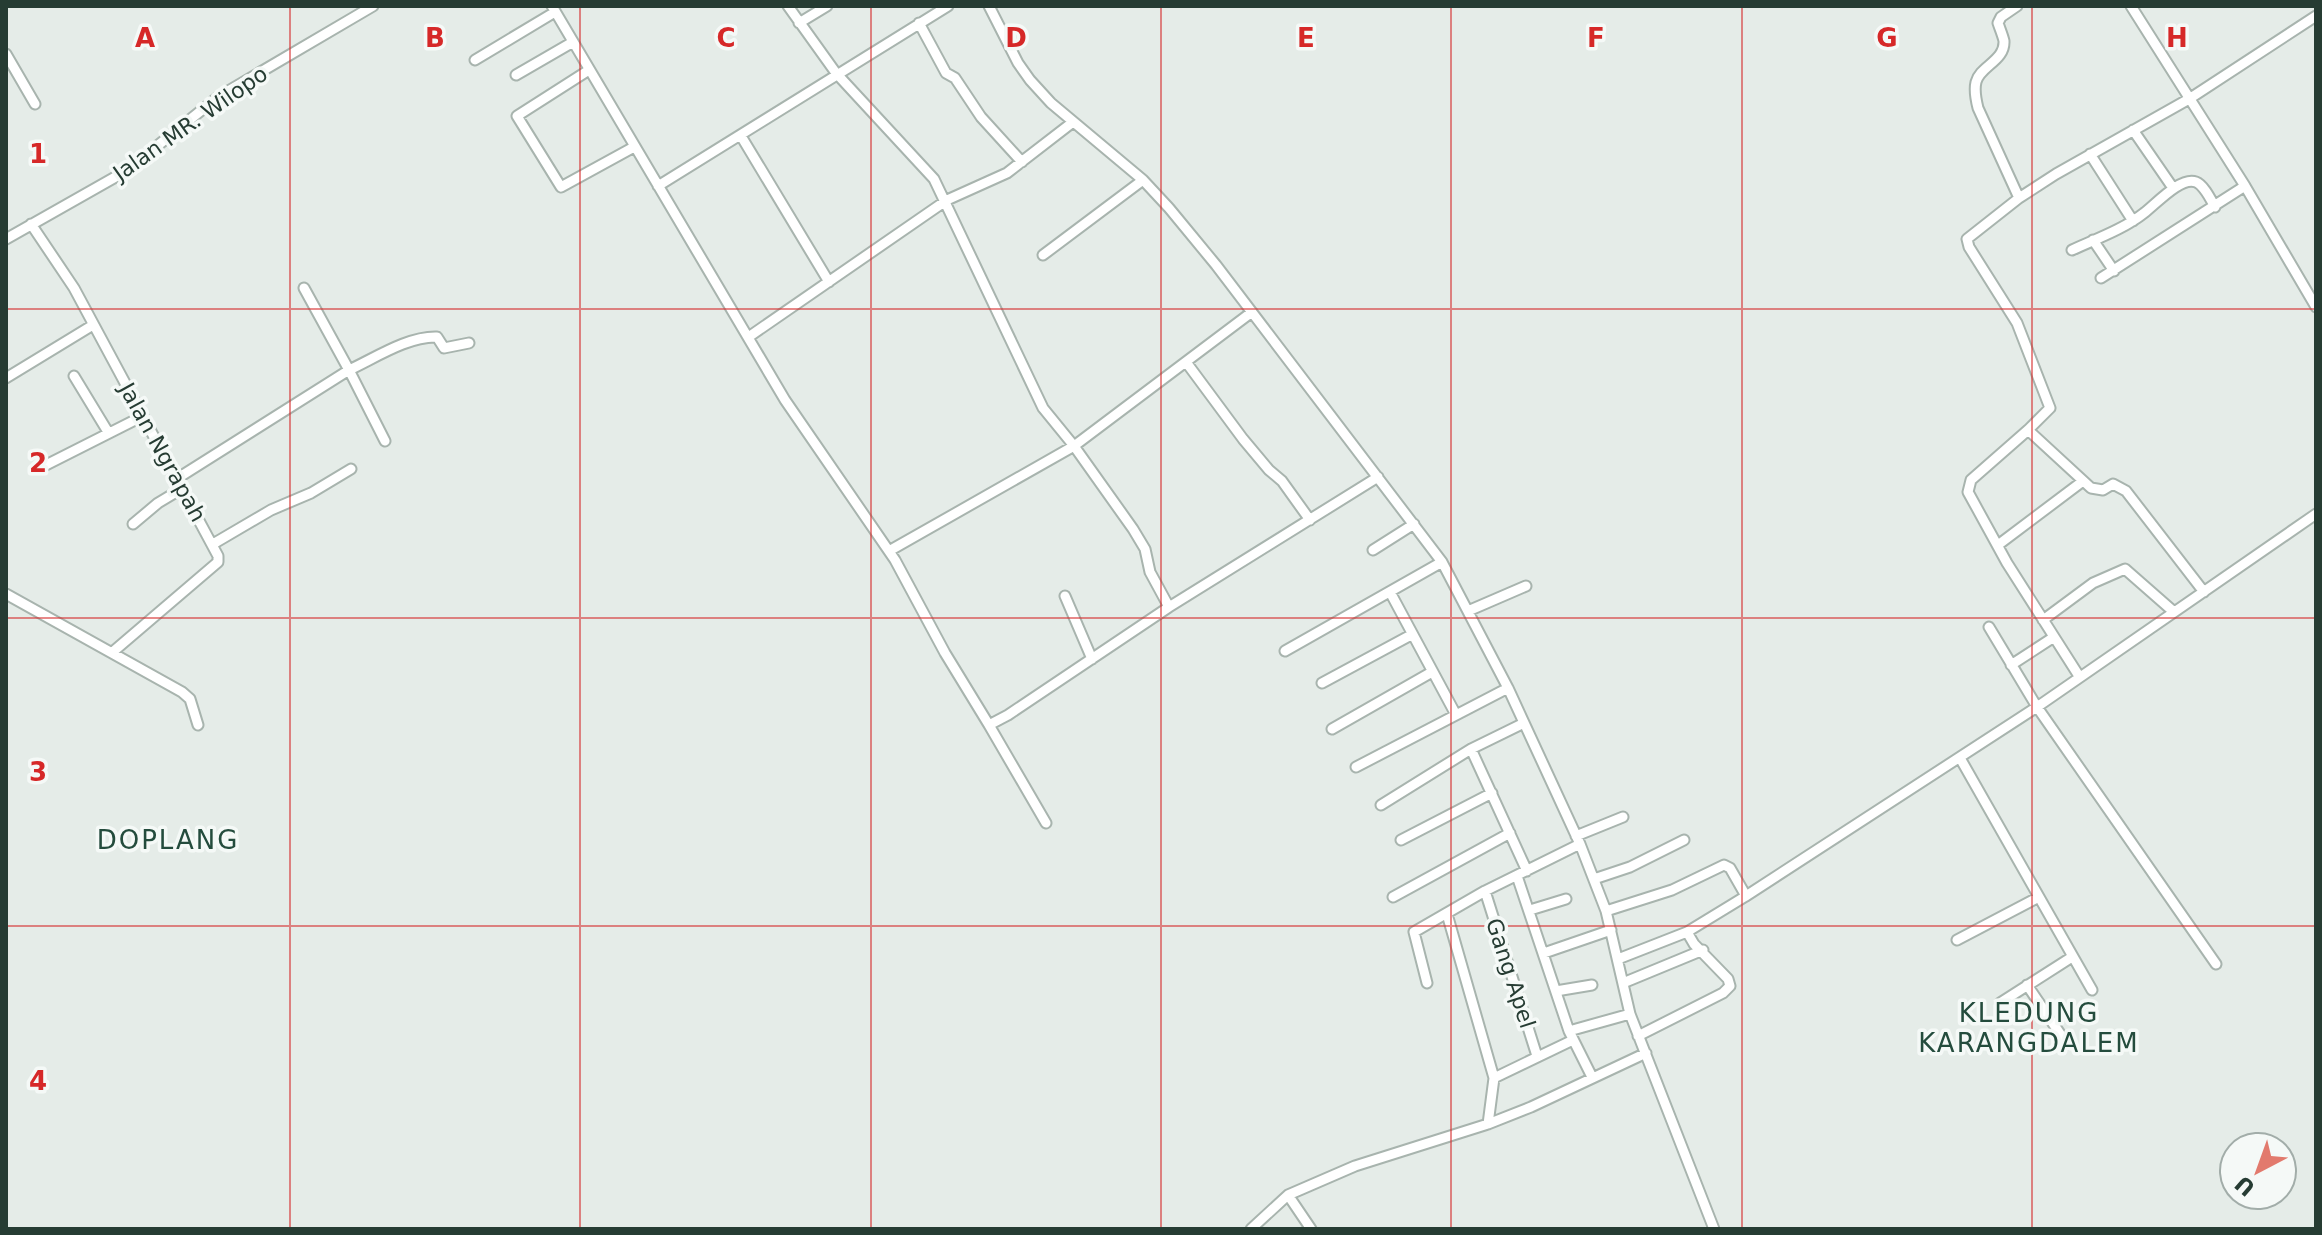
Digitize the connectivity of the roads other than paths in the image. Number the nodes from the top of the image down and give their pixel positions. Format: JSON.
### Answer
{"nodes":[{"id":1,"x":373,"y":6,"type":"edge"},
{"id":2,"x":788,"y":6,"type":"edge"},
{"id":3,"x":827,"y":6,"type":"edge"},
{"id":4,"x":948,"y":6,"type":"edge"},
{"id":5,"x":989,"y":6,"type":"edge"},
{"id":6,"x":2017,"y":6,"type":"edge"},
{"id":7,"x":2131,"y":6,"type":"edge"},
{"id":8,"x":553,"y":9,"type":"edge"},
{"id":9,"x":2316,"y":16,"type":"edge"},
{"id":10,"x":799,"y":23,"type":"junction"},
{"id":11,"x":919,"y":23,"type":"junction"},
{"id":12,"x":573,"y":42,"type":"junction"},
{"id":13,"x":6,"y":54,"type":"edge"},
{"id":14,"x":475,"y":60,"type":"dead end"},
{"id":15,"x":589,"y":70,"type":"junction"},
{"id":16,"x":836,"y":73,"type":"junction"},
{"id":17,"x":516,"y":75,"type":"dead end"},
{"id":18,"x":2189,"y":99,"type":"junction"},
{"id":19,"x":35,"y":104,"type":"dead end"},
{"id":20,"x":1073,"y":122,"type":"junction"},
{"id":21,"x":2133,"y":130,"type":"junction"},
{"id":22,"x":741,"y":136,"type":"junction"},
{"id":23,"x":634,"y":147,"type":"junction"},
{"id":24,"x":2090,"y":154,"type":"junction"},
{"id":25,"x":1022,"y":162,"type":"junction"},
{"id":26,"x":1143,"y":180,"type":"junction"},
{"id":27,"x":658,"y":186,"type":"junction"},
{"id":28,"x":2245,"y":186,"type":"junction"},
{"id":29,"x":2173,"y":188,"type":"junction"},
{"id":30,"x":2019,"y":198,"type":"junction"},
{"id":31,"x":947,"y":200,"type":"junction"},
{"id":32,"x":2215,"y":207,"type":"junction"},
{"id":33,"x":2133,"y":221,"type":"junction"},
{"id":34,"x":31,"y":224,"type":"junction"},
{"id":35,"x":6,"y":239,"type":"edge"},
{"id":36,"x":2093,"y":240,"type":"junction"},
{"id":37,"x":2072,"y":250,"type":"dead end"},
{"id":38,"x":1043,"y":255,"type":"dead end"},
{"id":39,"x":2114,"y":271,"type":"junction"},
{"id":40,"x":2101,"y":278,"type":"dead end"},
{"id":41,"x":829,"y":282,"type":"junction"},
{"id":42,"x":304,"y":288,"type":"dead end"},
{"id":43,"x":2316,"y":307,"type":"edge"},
{"id":44,"x":1252,"y":312,"type":"junction"},
{"id":45,"x":93,"y":325,"type":"junction"},
{"id":46,"x":750,"y":336,"type":"junction"},
{"id":47,"x":469,"y":343,"type":"dead end"},
{"id":48,"x":1186,"y":362,"type":"junction"},
{"id":49,"x":349,"y":370,"type":"junction"},
{"id":50,"x":74,"y":376,"type":"dead end"},
{"id":51,"x":6,"y":378,"type":"edge"},
{"id":52,"x":143,"y":416,"type":"junction"},
{"id":53,"x":2028,"y":430,"type":"junction"},
{"id":54,"x":108,"y":432,"type":"junction"},
{"id":55,"x":385,"y":441,"type":"dead end"},
{"id":56,"x":1074,"y":446,"type":"junction"},
{"id":57,"x":44,"y":466,"type":"dead end"},
{"id":58,"x":351,"y":469,"type":"dead end"},
{"id":59,"x":1378,"y":477,"type":"junction"},
{"id":60,"x":178,"y":478,"type":"junction"},
{"id":61,"x":2083,"y":481,"type":"junction"},
{"id":62,"x":183,"y":488,"type":"junction"},
{"id":63,"x":2316,"y":514,"type":"edge"},
{"id":64,"x":1310,"y":520,"type":"junction"},
{"id":65,"x":133,"y":524,"type":"dead end"},
{"id":66,"x":1414,"y":524,"type":"junction"},
{"id":67,"x":213,"y":544,"type":"junction"},
{"id":68,"x":1998,"y":545,"type":"junction"},
{"id":69,"x":1373,"y":550,"type":"dead end"},
{"id":70,"x":889,"y":551,"type":"junction"},
{"id":71,"x":1442,"y":562,"type":"junction"},
{"id":72,"x":1526,"y":586,"type":"dead end"},
{"id":73,"x":1390,"y":592,"type":"junction"},
{"id":74,"x":2204,"y":592,"type":"junction"},
{"id":75,"x":6,"y":594,"type":"edge"},
{"id":76,"x":1065,"y":596,"type":"dead end"},
{"id":77,"x":1169,"y":607,"type":"junction"},
{"id":78,"x":1468,"y":611,"type":"junction"},
{"id":79,"x":2174,"y":612,"type":"junction"},
{"id":80,"x":2043,"y":620,"type":"junction"},
{"id":81,"x":1989,"y":627,"type":"dead end"},
{"id":82,"x":1411,"y":635,"type":"junction"},
{"id":83,"x":2054,"y":637,"type":"junction"},
{"id":84,"x":1285,"y":651,"type":"dead end"},
{"id":85,"x":115,"y":654,"type":"junction"},
{"id":86,"x":1092,"y":659,"type":"junction"},
{"id":87,"x":2011,"y":665,"type":"junction"},
{"id":88,"x":1432,"y":672,"type":"junction"},
{"id":89,"x":2079,"y":676,"type":"junction"},
{"id":90,"x":1322,"y":683,"type":"dead end"},
{"id":91,"x":1508,"y":688,"type":"junction"},
{"id":92,"x":2037,"y":707,"type":"junction"},
{"id":93,"x":1455,"y":713,"type":"junction"},
{"id":94,"x":1524,"y":723,"type":"junction"},
{"id":95,"x":198,"y":725,"type":"dead end"},
{"id":96,"x":989,"y":725,"type":"junction"},
{"id":97,"x":1332,"y":729,"type":"dead end"},
{"id":98,"x":1471,"y":749,"type":"junction"},
{"id":99,"x":1960,"y":758,"type":"junction"},
{"id":100,"x":1356,"y":767,"type":"dead end"},
{"id":101,"x":1492,"y":793,"type":"junction"},
{"id":102,"x":1381,"y":805,"type":"dead end"},
{"id":103,"x":1623,"y":817,"type":"dead end"},
{"id":104,"x":1046,"y":823,"type":"dead end"},
{"id":105,"x":1510,"y":833,"type":"junction"},
{"id":106,"x":1401,"y":840,"type":"dead end"},
{"id":107,"x":1578,"y":840,"type":"junction"},
{"id":108,"x":1684,"y":840,"type":"dead end"},
{"id":109,"x":1522,"y":874,"type":"junction"},
{"id":110,"x":1594,"y":879,"type":"junction"},
{"id":111,"x":1485,"y":891,"type":"junction"},
{"id":112,"x":1746,"y":896,"type":"junction"},
{"id":113,"x":1393,"y":897,"type":"dead end"},
{"id":114,"x":2037,"y":898,"type":"junction"},
{"id":115,"x":1566,"y":899,"type":"dead end"},
{"id":116,"x":1530,"y":910,"type":"junction"},
{"id":117,"x":1606,"y":911,"type":"junction"},
{"id":118,"x":1447,"y":914,"type":"junction"},
{"id":119,"x":1611,"y":930,"type":"junction"},
{"id":120,"x":1687,"y":932,"type":"junction"},
{"id":121,"x":1957,"y":940,"type":"dead end"},
{"id":122,"x":1703,"y":950,"type":"junction"},
{"id":123,"x":1544,"y":953,"type":"junction"},
{"id":124,"x":2072,"y":957,"type":"junction"},
{"id":125,"x":1618,"y":959,"type":"junction"},
{"id":126,"x":2216,"y":964,"type":"dead end"},
{"id":127,"x":1427,"y":983,"type":"dead end"},
{"id":128,"x":1623,"y":983,"type":"junction"},
{"id":129,"x":1592,"y":985,"type":"dead end"},
{"id":130,"x":2027,"y":985,"type":"junction"},
{"id":131,"x":2092,"y":990,"type":"dead end"},
{"id":132,"x":1556,"y":991,"type":"junction"},
{"id":133,"x":2000,"y":1003,"type":"dead end"},
{"id":134,"x":1630,"y":1014,"type":"junction"},
{"id":135,"x":1571,"y":1035,"type":"junction"},
{"id":136,"x":1638,"y":1036,"type":"junction"},
{"id":137,"x":2067,"y":1044,"type":"dead end"},
{"id":138,"x":1646,"y":1053,"type":"junction"},
{"id":139,"x":1537,"y":1056,"type":"junction"},
{"id":140,"x":1592,"y":1077,"type":"junction"},
{"id":141,"x":1494,"y":1078,"type":"junction"},
{"id":142,"x":1488,"y":1124,"type":"junction"},
{"id":143,"x":1288,"y":1195,"type":"junction"},
{"id":144,"x":1251,"y":1229,"type":"edge"},
{"id":145,"x":1311,"y":1229,"type":"edge"},
{"id":146,"x":1714,"y":1229,"type":"edge"}],
"edges":[{"from":1,"to":34,"type":"street","name":"Jalan MR. Wilopo"},
{"from":2,"to":10,"type":"street"},
{"from":3,"to":10,"type":"street"},
{"from":4,"to":11,"type":"street"},
{"from":5,"to":20,"type":"street"},
{"from":6,"to":30,"type":"street"},
{"from":7,"to":18,"type":"street"},
{"from":8,"to":12,"type":"street"},
{"from":8,"to":14,"type":"street"},
{"from":9,"to":18,"type":"street"},
{"from":10,"to":16,"type":"street"},
{"from":11,"to":16,"type":"street"},
{"from":11,"to":25,"type":"street"},
{"from":12,"to":15,"type":"street"},
{"from":12,"to":17,"type":"street"},
{"from":13,"to":19,"type":"street"},
{"from":15,"to":23,"type":"street"},
{"from":15,"to":23,"type":"street"},
{"from":16,"to":22,"type":"street"},
{"from":16,"to":31,"type":"street"},
{"from":18,"to":21,"type":"street"},
{"from":18,"to":28,"type":"street"},
{"from":20,"to":25,"type":"street"},
{"from":20,"to":26,"type":"street"},
{"from":21,"to":24,"type":"street"},
{"from":21,"to":29,"type":"street"},
{"from":22,"to":27,"type":"street"},
{"from":22,"to":41,"type":"street"},
{"from":23,"to":27,"type":"street"},
{"from":24,"to":30,"type":"street"},
{"from":24,"to":33,"type":"street"},
{"from":25,"to":31,"type":"street"},
{"from":26,"to":38,"type":"street"},
{"from":26,"to":44,"type":"street"},
{"from":27,"to":46,"type":"street"},
{"from":28,"to":32,"type":"street"},
{"from":28,"to":43,"type":"street"},
{"from":29,"to":32,"type":"street"},
{"from":29,"to":33,"type":"street"},
{"from":30,"to":53,"type":"street"},
{"from":31,"to":41,"type":"street"},
{"from":31,"to":56,"type":"street"},
{"from":32,"to":39,"type":"street"},
{"from":33,"to":36,"type":"street"},
{"from":34,"to":35,"type":"street","name":"Jalan MR. Wilopo"},
{"from":34,"to":45,"type":"street","name":"Jalan Ngrapah"},
{"from":36,"to":37,"type":"street"},
{"from":36,"to":39,"type":"street"},
{"from":39,"to":40,"type":"street"},
{"from":41,"to":46,"type":"street"},
{"from":42,"to":49,"type":"street"},
{"from":44,"to":48,"type":"street"},
{"from":44,"to":59,"type":"street"},
{"from":45,"to":51,"type":"street"},
{"from":45,"to":52,"type":"street","name":"Jalan Ngrapah"},
{"from":46,"to":70,"type":"street"},
{"from":47,"to":49,"type":"street"},
{"from":48,"to":56,"type":"street"},
{"from":48,"to":64,"type":"street"},
{"from":49,"to":55,"type":"street"},
{"from":49,"to":60,"type":"street"},
{"from":50,"to":54,"type":"street"},
{"from":52,"to":54,"type":"street"},
{"from":52,"to":60,"type":"street","name":"Jalan Ngrapah"},
{"from":53,"to":61,"type":"street"},
{"from":53,"to":68,"type":"street"},
{"from":54,"to":57,"type":"street"},
{"from":56,"to":70,"type":"street"},
{"from":56,"to":77,"type":"street"},
{"from":58,"to":67,"type":"street"},
{"from":59,"to":64,"type":"street"},
{"from":59,"to":66,"type":"street"},
{"from":60,"to":62,"type":"street","name":"Jalan Ngrapah"},
{"from":61,"to":68,"type":"street"},
{"from":61,"to":74,"type":"street"},
{"from":62,"to":65,"type":"street"},
{"from":62,"to":67,"type":"street","name":"Jalan Ngrapah"},
{"from":63,"to":74,"type":"street"},
{"from":64,"to":77,"type":"street"},
{"from":66,"to":69,"type":"street"},
{"from":66,"to":71,"type":"street"},
{"from":67,"to":85,"type":"street","name":"Jalan Ngrapah"},
{"from":68,"to":80,"type":"street"},
{"from":70,"to":96,"type":"street"},
{"from":71,"to":73,"type":"street"},
{"from":71,"to":78,"type":"street"},
{"from":72,"to":78,"type":"street"},
{"from":73,"to":82,"type":"street"},
{"from":73,"to":84,"type":"street"},
{"from":74,"to":79,"type":"street"},
{"from":75,"to":85,"type":"street"},
{"from":76,"to":86,"type":"street"},
{"from":77,"to":86,"type":"street"},
{"from":78,"to":91,"type":"street"},
{"from":79,"to":80,"type":"street"},
{"from":79,"to":89,"type":"street"},
{"from":80,"to":83,"type":"street"},
{"from":81,"to":87,"type":"street"},
{"from":82,"to":88,"type":"street"},
{"from":82,"to":90,"type":"street"},
{"from":83,"to":87,"type":"street"},
{"from":83,"to":89,"type":"street"},
{"from":85,"to":95,"type":"street"},
{"from":86,"to":96,"type":"street"},
{"from":87,"to":92,"type":"street"},
{"from":88,"to":93,"type":"street"},
{"from":88,"to":97,"type":"street"},
{"from":89,"to":92,"type":"street"},
{"from":91,"to":93,"type":"street"},
{"from":91,"to":94,"type":"street"},
{"from":92,"to":99,"type":"street"},
{"from":92,"to":126,"type":"street"},
{"from":93,"to":100,"type":"street"},
{"from":94,"to":98,"type":"street"},
{"from":94,"to":107,"type":"street"},
{"from":96,"to":104,"type":"street"},
{"from":98,"to":101,"type":"street"},
{"from":98,"to":102,"type":"street"},
{"from":99,"to":112,"type":"street"},
{"from":99,"to":114,"type":"street"},
{"from":101,"to":105,"type":"street"},
{"from":101,"to":106,"type":"street"},
{"from":103,"to":107,"type":"street"},
{"from":105,"to":109,"type":"street"},
{"from":105,"to":113,"type":"street"},
{"from":107,"to":109,"type":"street"},
{"from":107,"to":110,"type":"street"},
{"from":108,"to":110,"type":"street"},
{"from":109,"to":111,"type":"street"},
{"from":109,"to":116,"type":"street"},
{"from":110,"to":117,"type":"street"},
{"from":111,"to":118,"type":"street"},
{"from":111,"to":139,"type":"street","name":"Gang Apel"},
{"from":112,"to":117,"type":"street"},
{"from":112,"to":120,"type":"street"},
{"from":114,"to":121,"type":"street"},
{"from":114,"to":124,"type":"street"},
{"from":115,"to":116,"type":"street"},
{"from":116,"to":123,"type":"street"},
{"from":117,"to":119,"type":"street"},
{"from":118,"to":127,"type":"street"},
{"from":118,"to":141,"type":"street"},
{"from":119,"to":123,"type":"street"},
{"from":119,"to":125,"type":"street"},
{"from":120,"to":122,"type":"street"},
{"from":120,"to":125,"type":"street"},
{"from":122,"to":128,"type":"street"},
{"from":122,"to":136,"type":"street"},
{"from":123,"to":132,"type":"street"},
{"from":124,"to":130,"type":"street"},
{"from":124,"to":131,"type":"street"},
{"from":125,"to":128,"type":"street"},
{"from":128,"to":134,"type":"street"},
{"from":129,"to":132,"type":"street"},
{"from":130,"to":133,"type":"street"},
{"from":130,"to":137,"type":"street"},
{"from":132,"to":135,"type":"street"},
{"from":134,"to":135,"type":"street"},
{"from":134,"to":136,"type":"street"},
{"from":135,"to":139,"type":"street"},
{"from":135,"to":140,"type":"street"},
{"from":136,"to":138,"type":"street"},
{"from":138,"to":140,"type":"street"},
{"from":138,"to":146,"type":"street"},
{"from":139,"to":141,"type":"street"},
{"from":140,"to":142,"type":"street"},
{"from":141,"to":142,"type":"street"},
{"from":142,"to":143,"type":"street"},
{"from":143,"to":144,"type":"street"},
{"from":143,"to":145,"type":"street"}]}
